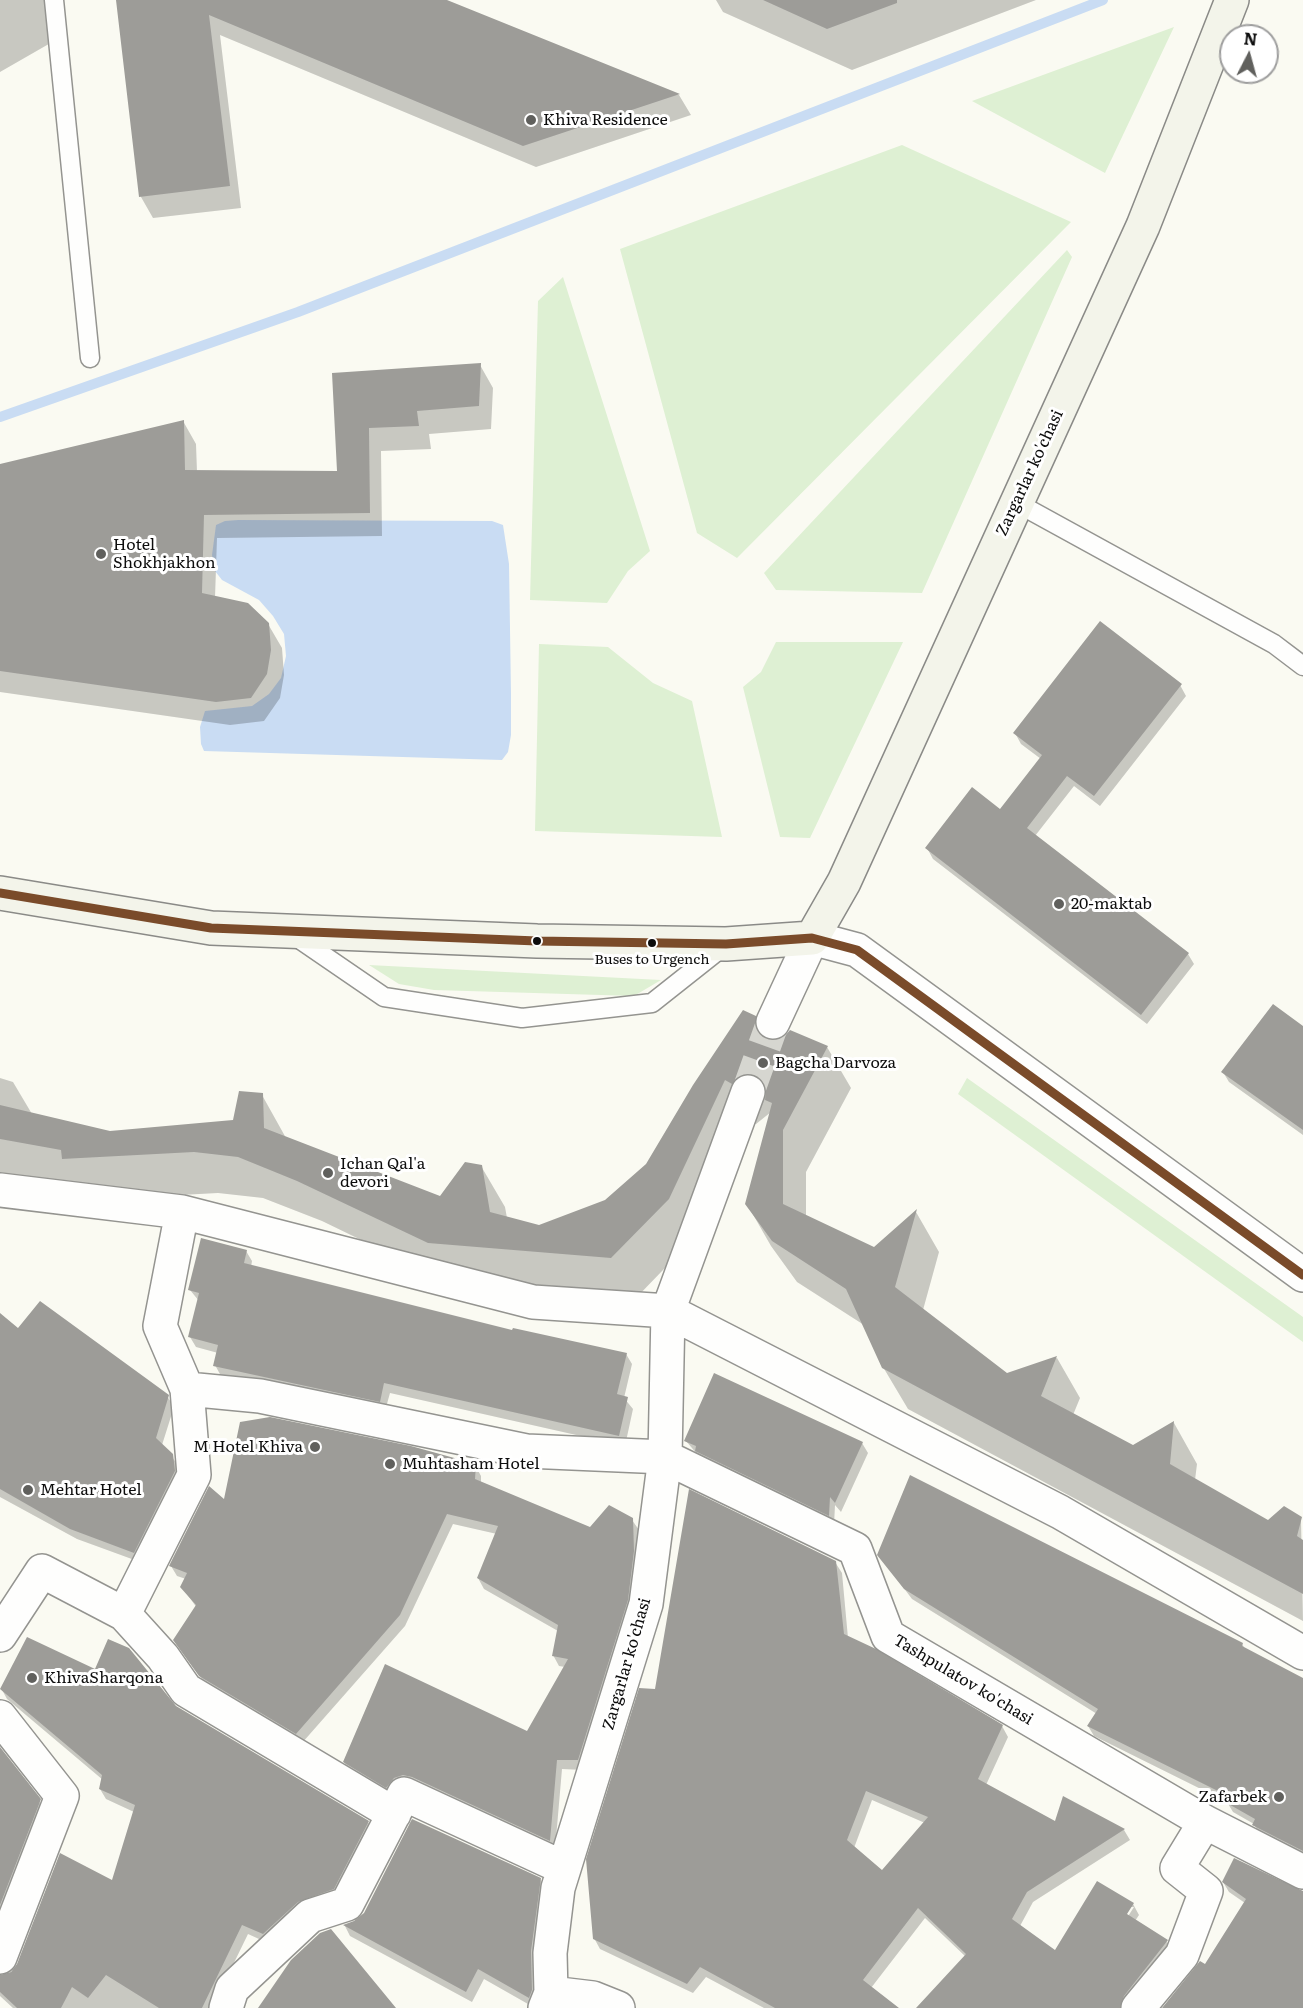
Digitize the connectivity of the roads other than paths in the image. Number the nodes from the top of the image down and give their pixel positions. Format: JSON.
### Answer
{"nodes":[{"id":1,"x":54,"y":0,"type":"edge"},
{"id":2,"x":1232,"y":0,"type":"edge"},
{"id":3,"x":90,"y":358,"type":"dead end"},
{"id":4,"x":1017,"y":503,"type":"junction"},
{"id":5,"x":1303,"y":666,"type":"edge"},
{"id":6,"x":0,"y":893,"type":"edge"},
{"id":7,"x":288,"y":931,"type":"junction"},
{"id":8,"x":812,"y":938,"type":"junction"},
{"id":9,"x":726,"y":944,"type":"junction"},
{"id":10,"x":773,"y":1022,"type":"tunnel mouth"},
{"id":11,"x":748,"y":1092,"type":"tunnel mouth"},
{"id":12,"x":0,"y":1190,"type":"edge"},
{"id":13,"x":182,"y":1212,"type":"junction"},
{"id":14,"x":1303,"y":1275,"type":"edge"},
{"id":15,"x":668,"y":1311,"type":"junction"},
{"id":16,"x":187,"y":1389,"type":"junction"},
{"id":17,"x":665,"y":1457,"type":"junction"},
{"id":18,"x":124,"y":1614,"type":"junction"},
{"id":19,"x":0,"y":1635,"type":"edge"},
{"id":20,"x":1303,"y":1653,"type":"edge"},
{"id":21,"x":0,"y":1717,"type":"edge"},
{"id":22,"x":393,"y":1814,"type":"junction"},
{"id":23,"x":1205,"y":1822,"type":"junction"},
{"id":24,"x":564,"y":1868,"type":"junction"},
{"id":25,"x":1303,"y":1872,"type":"edge"},
{"id":26,"x":0,"y":1954,"type":"edge"},
{"id":27,"x":548,"y":2000,"type":"edge"},
{"id":28,"x":226,"y":2008,"type":"edge"},
{"id":29,"x":618,"y":2008,"type":"edge"},
{"id":30,"x":1138,"y":2008,"type":"edge"}],
"edges":[{"from":1,"to":3,"type":"lane"},
{"from":2,"to":4,"type":"main road","name":"Zargarlar ko'chasi"},
{"from":4,"to":5,"type":"lane"},
{"from":4,"to":8,"type":"main road","name":"Zargarlar ko'chasi"},
{"from":6,"to":7,"type":"main road"},
{"from":7,"to":9,"type":"main road"},
{"from":7,"to":9,"type":"lane"},
{"from":8,"to":9,"type":"main road"},
{"from":8,"to":10,"type":"street"},
{"from":8,"to":14,"type":"street"},
{"from":11,"to":15,"type":"street","name":"Zargarlar ko'chasi"},
{"from":12,"to":13,"type":"street"},
{"from":13,"to":15,"type":"street"},
{"from":13,"to":16,"type":"street"},
{"from":15,"to":17,"type":"street","name":"Zargarlar ko'chasi"},
{"from":15,"to":20,"type":"street"},
{"from":16,"to":17,"type":"street"},
{"from":16,"to":18,"type":"street"},
{"from":17,"to":23,"type":"street","name":"Tashpulatov ko'chasi"},
{"from":17,"to":24,"type":"street","name":"Zargarlar ko'chasi"},
{"from":18,"to":19,"type":"street"},
{"from":18,"to":22,"type":"street"},
{"from":21,"to":26,"type":"street"},
{"from":22,"to":24,"type":"street"},
{"from":22,"to":28,"type":"street"},
{"from":23,"to":25,"type":"street","name":"Tashpulatov ko'chasi"},
{"from":23,"to":30,"type":"street"},
{"from":24,"to":27,"type":"street","name":"Zargarlar ko'chasi"},
{"from":27,"to":29,"type":"street"}]}
